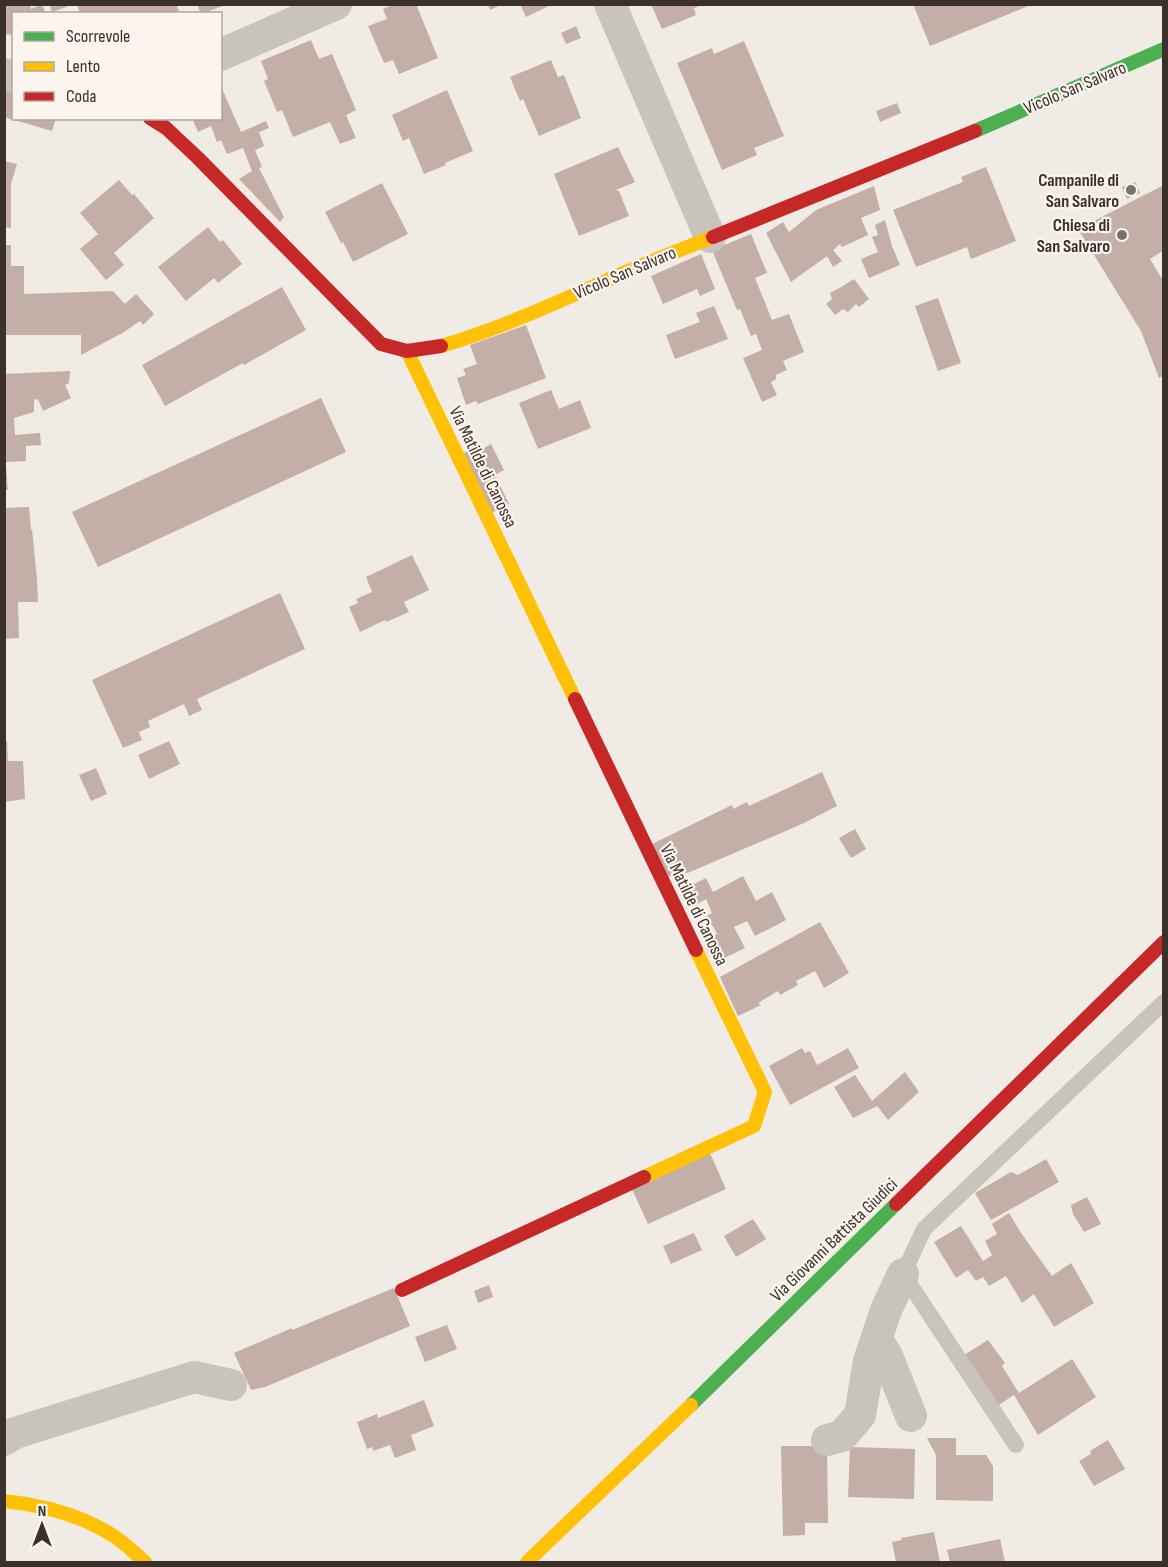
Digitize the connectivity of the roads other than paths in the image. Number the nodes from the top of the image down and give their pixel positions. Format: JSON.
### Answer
{"nodes":[{"id":1,"x":336,"y":4,"type":"edge"},
{"id":2,"x":610,"y":4,"type":"edge"},
{"id":3,"x":1164,"y":49,"type":"edge"},
{"id":4,"x":222,"y":54,"type":"edge"},
{"id":5,"x":153,"y":120,"type":"edge"},
{"id":6,"x":710,"y":237,"type":"junction"},
{"id":7,"x":407,"y":351,"type":"junction"},
{"id":8,"x":1164,"y":942,"type":"edge"},
{"id":9,"x":1164,"y":1002,"type":"edge"},
{"id":10,"x":903,"y":1274,"type":"junction"},
{"id":11,"x":402,"y":1290,"type":"dead end"},
{"id":12,"x":877,"y":1340,"type":"junction"},
{"id":13,"x":231,"y":1385,"type":"dead end"},
{"id":14,"x":911,"y":1416,"type":"dead end"},
{"id":15,"x":4,"y":1440,"type":"edge"},
{"id":16,"x":827,"y":1440,"type":"dead end"},
{"id":17,"x":1016,"y":1445,"type":"dead end"},
{"id":18,"x":4,"y":1502,"type":"edge"},
{"id":19,"x":145,"y":1563,"type":"edge"},
{"id":20,"x":528,"y":1563,"type":"edge"}],
"edges":[{"from":1,"to":4,"type":"street"},
{"from":2,"to":6,"type":"street"},
{"from":3,"to":6,"type":"street","name":"Vicolo San Salvaro"},
{"from":5,"to":7,"type":"street","name":"Vicolo San Salvaro"},
{"from":6,"to":7,"type":"street","name":"Vicolo San Salvaro"},
{"from":7,"to":11,"type":"street","name":"Via Matilde di Canossa"},
{"from":8,"to":20,"type":"street","name":"Via Giovanni Battista Giudici"},
{"from":9,"to":10,"type":"lane"},
{"from":10,"to":12,"type":"street"},
{"from":10,"to":17,"type":"lane"},
{"from":12,"to":14,"type":"street"},
{"from":12,"to":16,"type":"street"},
{"from":13,"to":15,"type":"street"},
{"from":18,"to":19,"type":"street"}]}
